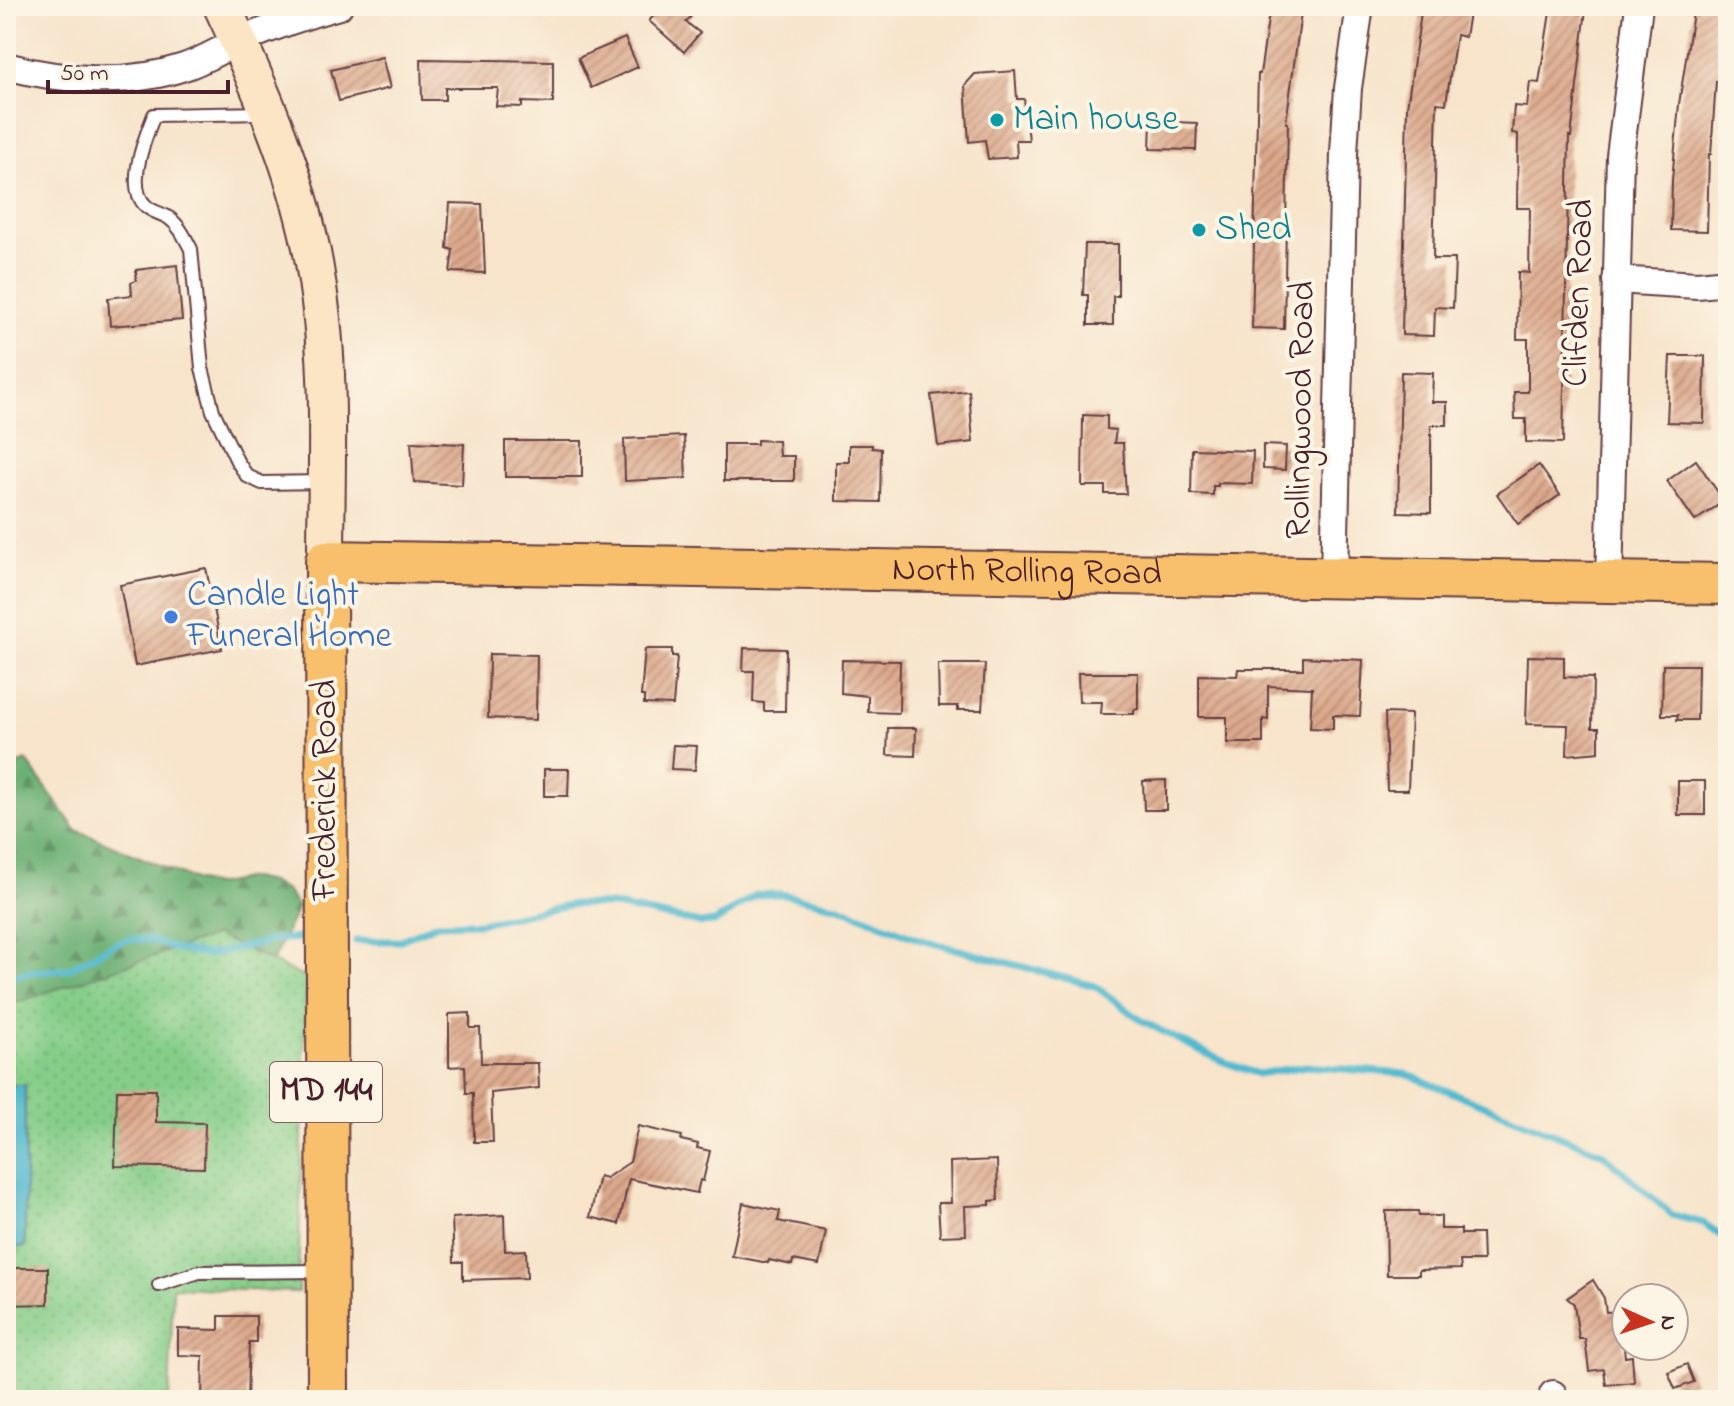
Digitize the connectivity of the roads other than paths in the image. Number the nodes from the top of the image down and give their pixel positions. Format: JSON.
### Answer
{"nodes":[{"id":1,"x":222,"y":6,"type":"edge"},
{"id":2,"x":339,"y":6,"type":"edge"},
{"id":3,"x":1360,"y":6,"type":"edge"},
{"id":4,"x":1639,"y":6,"type":"edge"},
{"id":5,"x":239,"y":42,"type":"junction"},
{"id":6,"x":6,"y":66,"type":"edge"},
{"id":7,"x":268,"y":113,"type":"junction"},
{"id":8,"x":1616,"y":280,"type":"junction"},
{"id":9,"x":1728,"y":282,"type":"edge"},
{"id":10,"x":326,"y":482,"type":"junction"},
{"id":11,"x":326,"y":561,"type":"junction"},
{"id":12,"x":1334,"y":578,"type":"junction"},
{"id":13,"x":1609,"y":583,"type":"junction"},
{"id":14,"x":1728,"y":584,"type":"edge"},
{"id":15,"x":326,"y":1271,"type":"junction"},
{"id":16,"x":159,"y":1285,"type":"dead end"},
{"id":17,"x":328,"y":1400,"type":"edge"}],
"edges":[{"from":1,"to":5,"type":"main road","name":"Frederick Road","number":"MD 144"},
{"from":2,"to":5,"type":"street"},
{"from":3,"to":12,"type":"street","name":"Rollingwood Road"},
{"from":4,"to":8,"type":"street","name":"Clifden Road"},
{"from":5,"to":6,"type":"street"},
{"from":5,"to":7,"type":"main road","name":"Frederick Road","number":"MD 144"},
{"from":7,"to":10,"type":"main road","name":"Frederick Road","number":"MD 144"},
{"from":7,"to":10,"type":"lane"},
{"from":8,"to":9,"type":"street"},
{"from":8,"to":13,"type":"street","name":"Clifden Road"},
{"from":10,"to":11,"type":"main road","name":"Frederick Road","number":"MD 144"},
{"from":11,"to":12,"type":"main road","name":"North Rolling Road"},
{"from":11,"to":15,"type":"main road","name":"Frederick Road","number":"MD 144"},
{"from":12,"to":13,"type":"main road","name":"North Rolling Road"},
{"from":13,"to":14,"type":"main road","name":"North Rolling Road"},
{"from":15,"to":16,"type":"lane"},
{"from":15,"to":17,"type":"main road","name":"Frederick Road","number":"MD 144"}]}
